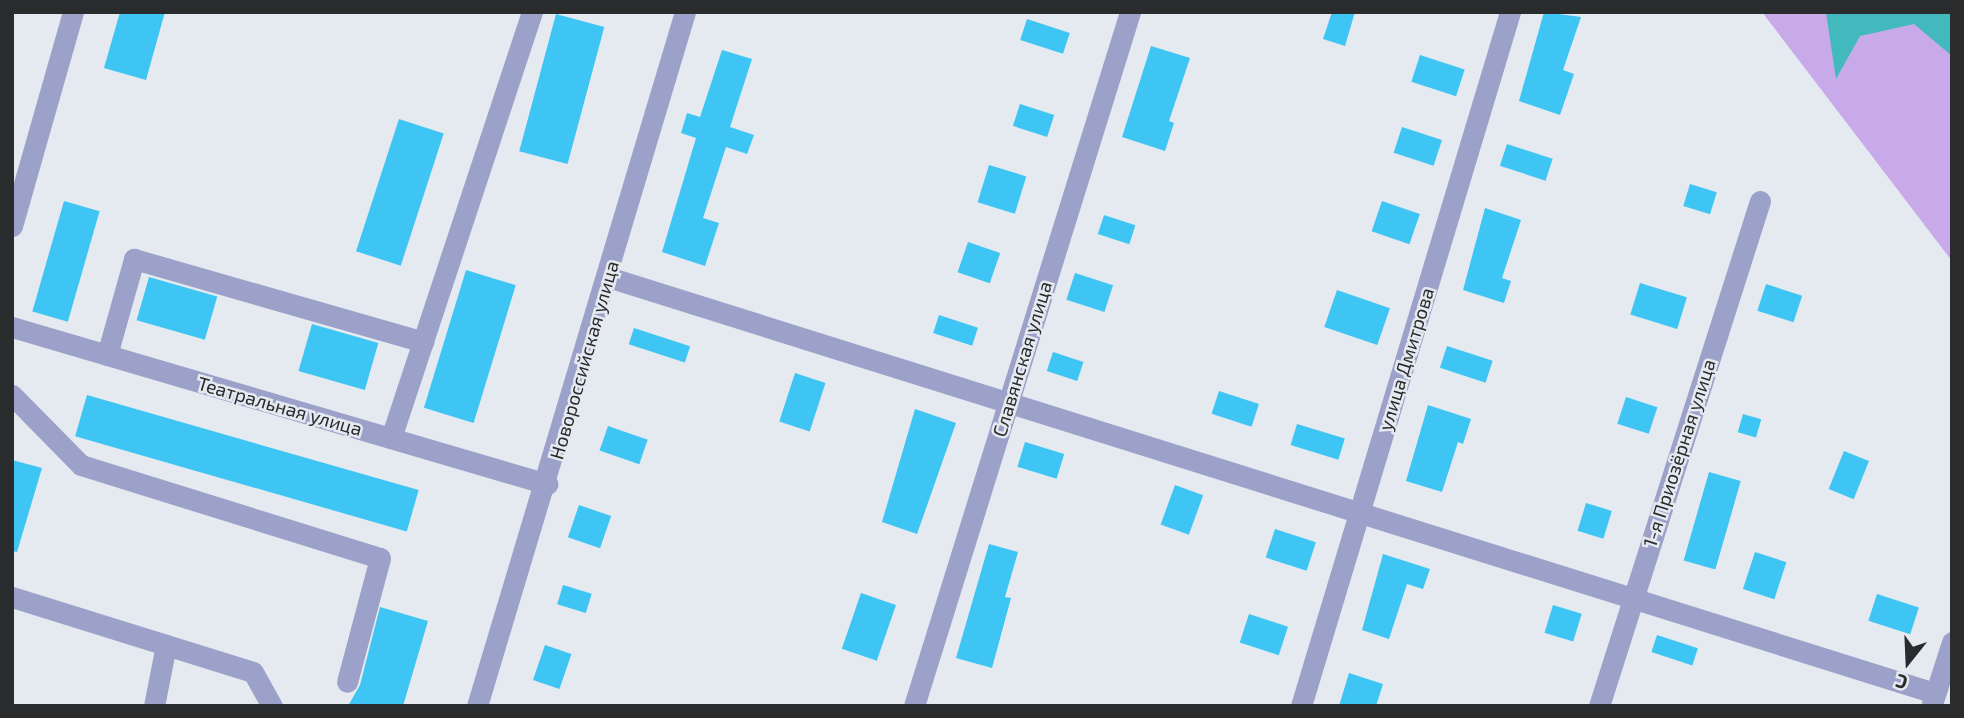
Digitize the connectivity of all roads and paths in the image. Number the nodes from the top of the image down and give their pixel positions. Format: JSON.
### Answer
{"nodes":[{"id":1,"x":73,"y":12,"type":"edge"},
{"id":2,"x":532,"y":12,"type":"edge"},
{"id":3,"x":685,"y":12,"type":"edge"},
{"id":4,"x":1130,"y":12,"type":"edge"},
{"id":5,"x":1503,"y":14,"type":"edge"},
{"id":6,"x":1760,"y":201,"type":"dead end"},
{"id":7,"x":13,"y":218,"type":"edge"},
{"id":8,"x":608,"y":277,"type":"junction"},
{"id":9,"x":12,"y":327,"type":"edge"},
{"id":10,"x":423,"y":342,"type":"junction"},
{"id":11,"x":107,"y":355,"type":"junction"},
{"id":12,"x":12,"y":395,"type":"edge"},
{"id":13,"x":1008,"y":402,"type":"junction"},
{"id":14,"x":391,"y":438,"type":"junction"},
{"id":15,"x":547,"y":484,"type":"junction"},
{"id":16,"x":1359,"y":512,"type":"junction"},
{"id":17,"x":12,"y":597,"type":"edge"},
{"id":18,"x":1633,"y":598,"type":"junction"},
{"id":19,"x":1952,"y":642,"type":"edge"},
{"id":20,"x":166,"y":645,"type":"junction"},
{"id":21,"x":347,"y":682,"type":"dead end"},
{"id":22,"x":1933,"y":699,"type":"edge"},
{"id":23,"x":153,"y":706,"type":"edge"},
{"id":24,"x":272,"y":706,"type":"edge"},
{"id":25,"x":477,"y":706,"type":"edge"},
{"id":26,"x":914,"y":706,"type":"edge"},
{"id":27,"x":1301,"y":706,"type":"edge"},
{"id":28,"x":1599,"y":706,"type":"edge"}],
"edges":[{"from":1,"to":7,"type":"street"},
{"from":2,"to":10,"type":"street"},
{"from":3,"to":8,"type":"street","name":"Новороссийская улица"},
{"from":4,"to":13,"type":"street","name":"Славянская улица"},
{"from":5,"to":16,"type":"street","name":"улица Дмитрова"},
{"from":6,"to":18,"type":"street","name":"1-я Приозёрная улица"},
{"from":8,"to":13,"type":"street"},
{"from":8,"to":15,"type":"street","name":"Новороссийская улица"},
{"from":9,"to":11,"type":"street","name":"Театральная улица"},
{"from":10,"to":11,"type":"street"},
{"from":10,"to":14,"type":"street"},
{"from":11,"to":14,"type":"street","name":"Театральная улица"},
{"from":12,"to":21,"type":"street"},
{"from":13,"to":16,"type":"street"},
{"from":13,"to":26,"type":"street","name":"Славянская улица"},
{"from":14,"to":15,"type":"street","name":"Театральная улица"},
{"from":15,"to":25,"type":"street","name":"Новороссийская улица"},
{"from":16,"to":18,"type":"street"},
{"from":16,"to":27,"type":"street","name":"улица Дмитрова"},
{"from":17,"to":20,"type":"street"},
{"from":18,"to":22,"type":"street"},
{"from":18,"to":28,"type":"street","name":"1-я Приозёрная улица"},
{"from":19,"to":22,"type":"street"},
{"from":20,"to":23,"type":"street"},
{"from":20,"to":24,"type":"street"}]}
